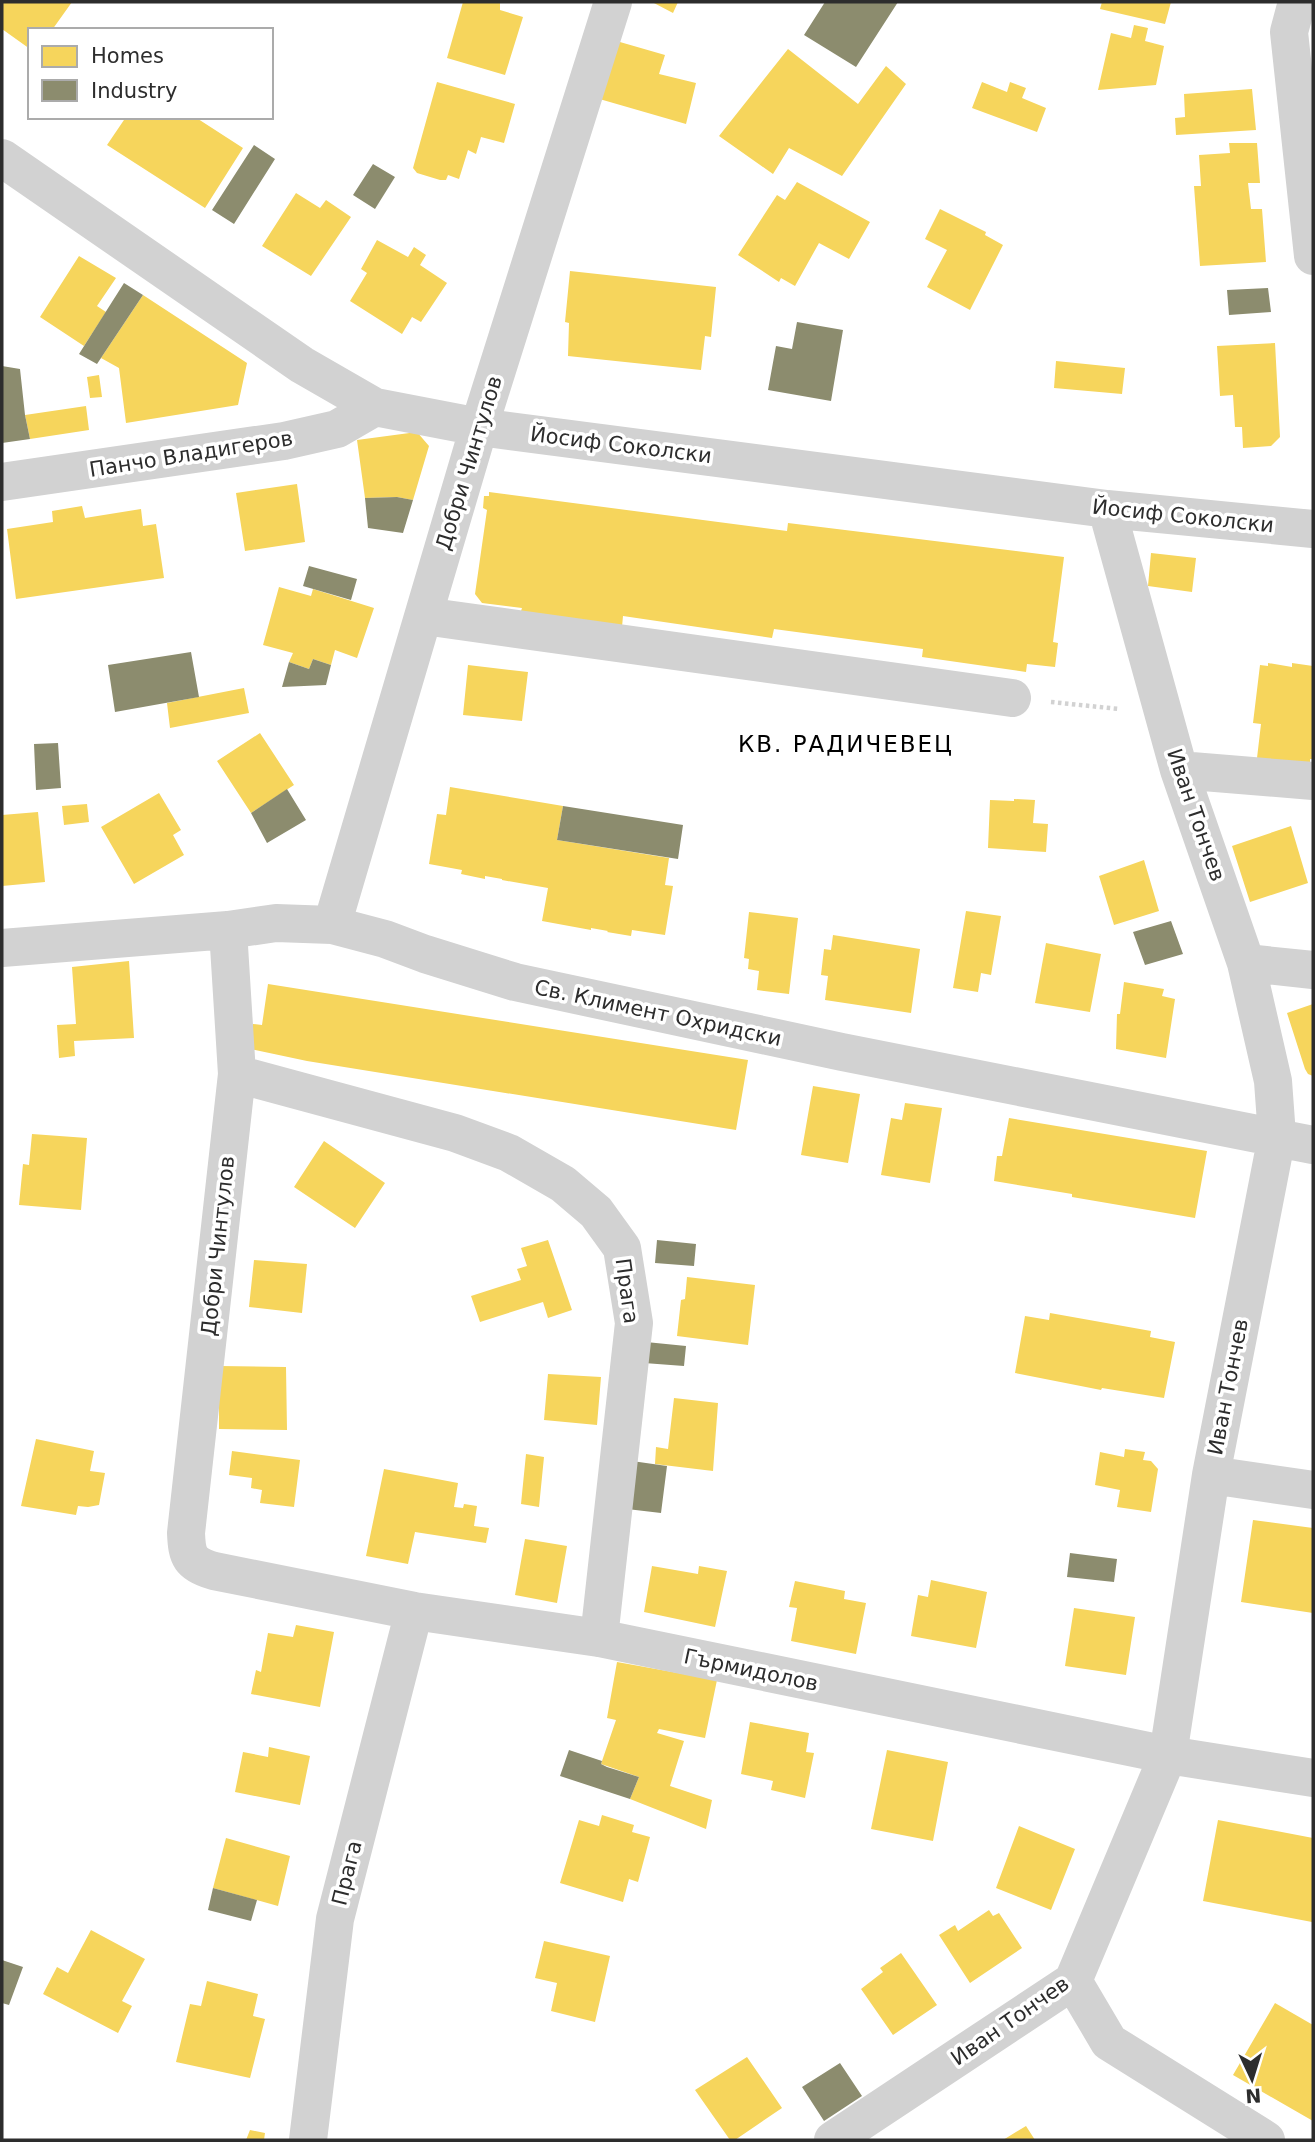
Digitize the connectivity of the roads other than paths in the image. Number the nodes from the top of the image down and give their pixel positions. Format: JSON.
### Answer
{"nodes":[{"id":1,"x":613,"y":2,"type":"edge"},
{"id":2,"x":1297,"y":2,"type":"edge"},
{"id":3,"x":2,"y":158,"type":"edge"},
{"id":4,"x":1313,"y":256,"type":"edge"},
{"id":5,"x":375,"y":407,"type":"junction"},
{"id":6,"x":480,"y":427,"type":"junction"},
{"id":7,"x":2,"y":482,"type":"edge"},
{"id":8,"x":1107,"y":509,"type":"junction"},
{"id":9,"x":1313,"y":529,"type":"edge"},
{"id":10,"x":424,"y":616,"type":"junction"},
{"id":11,"x":1012,"y":698,"type":"road end"},
{"id":12,"x":1179,"y":770,"type":"junction"},
{"id":13,"x":1313,"y":781,"type":"edge"},
{"id":14,"x":332,"y":925,"type":"junction"},
{"id":15,"x":228,"y":930,"type":"junction"},
{"id":16,"x":2,"y":947,"type":"edge"},
{"id":17,"x":1247,"y":963,"type":"junction"},
{"id":18,"x":1313,"y":970,"type":"edge"},
{"id":19,"x":237,"y":1074,"type":"junction"},
{"id":20,"x":1277,"y":1136,"type":"junction"},
{"id":21,"x":1313,"y":1144,"type":"edge"},
{"id":22,"x":1211,"y":1475,"type":"junction"},
{"id":23,"x":1313,"y":1490,"type":"edge"},
{"id":24,"x":191,"y":1560,"type":"joint"},
{"id":25,"x":414,"y":1611,"type":"junction"},
{"id":26,"x":599,"y":1638,"type":"junction"},
{"id":27,"x":1168,"y":1755,"type":"junction"},
{"id":28,"x":1313,"y":1778,"type":"edge"},
{"id":29,"x":1073,"y":1981,"type":"junction"},
{"id":30,"x":309,"y":2140,"type":"edge"},
{"id":31,"x":833,"y":2140,"type":"edge"},
{"id":32,"x":1266,"y":2140,"type":"edge"}],
"edges":[{"from":1,"to":6,"type":"street","name":"Добри Чинтулов"},
{"from":2,"to":4,"type":"street"},
{"from":3,"to":5,"type":"street","name":"Йосиф Соколски"},
{"from":5,"to":6,"type":"street","name":"Йосиф Соколски"},
{"from":5,"to":7,"type":"street","name":"Панчо Владигеров"},
{"from":6,"to":8,"type":"street","name":"Йосиф Соколски"},
{"from":6,"to":10,"type":"street","name":"Добри Чинтулов"},
{"from":8,"to":9,"type":"street","name":"Йосиф Соколски"},
{"from":8,"to":12,"type":"street","name":"Иван Тончев"},
{"from":10,"to":11,"type":"street"},
{"from":10,"to":14,"type":"street","name":"Добри Чинтулов"},
{"from":12,"to":13,"type":"street"},
{"from":12,"to":17,"type":"street","name":"Иван Тончев"},
{"from":14,"to":15,"type":"street","name":"Св. Климент Охридски"},
{"from":14,"to":20,"type":"street","name":"Св. Климент Охридски"},
{"from":15,"to":16,"type":"street","name":"Св. Климент Охридски"},
{"from":15,"to":19,"type":"street","name":"Добри Чинтулов"},
{"from":17,"to":18,"type":"street"},
{"from":17,"to":20,"type":"street","name":"Иван Тончев"},
{"from":19,"to":24,"type":"street","name":"Добри Чинтулов"},
{"from":19,"to":26,"type":"street","name":"Прага"},
{"from":20,"to":21,"type":"street","name":"Св. Климент Охридски"},
{"from":20,"to":22,"type":"street","name":"Иван Тончев"},
{"from":22,"to":23,"type":"street"},
{"from":22,"to":27,"type":"street","name":"Иван Тончев"},
{"from":24,"to":25,"type":"street","name":"Гърмидолов"},
{"from":25,"to":26,"type":"street","name":"Гърмидолов"},
{"from":25,"to":30,"type":"street","name":"Прага"},
{"from":26,"to":27,"type":"street","name":"Гърмидолов"},
{"from":27,"to":28,"type":"street","name":"Гърмидолов"},
{"from":27,"to":29,"type":"street","name":"Иван Тончев"},
{"from":29,"to":31,"type":"street","name":"Иван Тончев"},
{"from":29,"to":32,"type":"street"}]}
